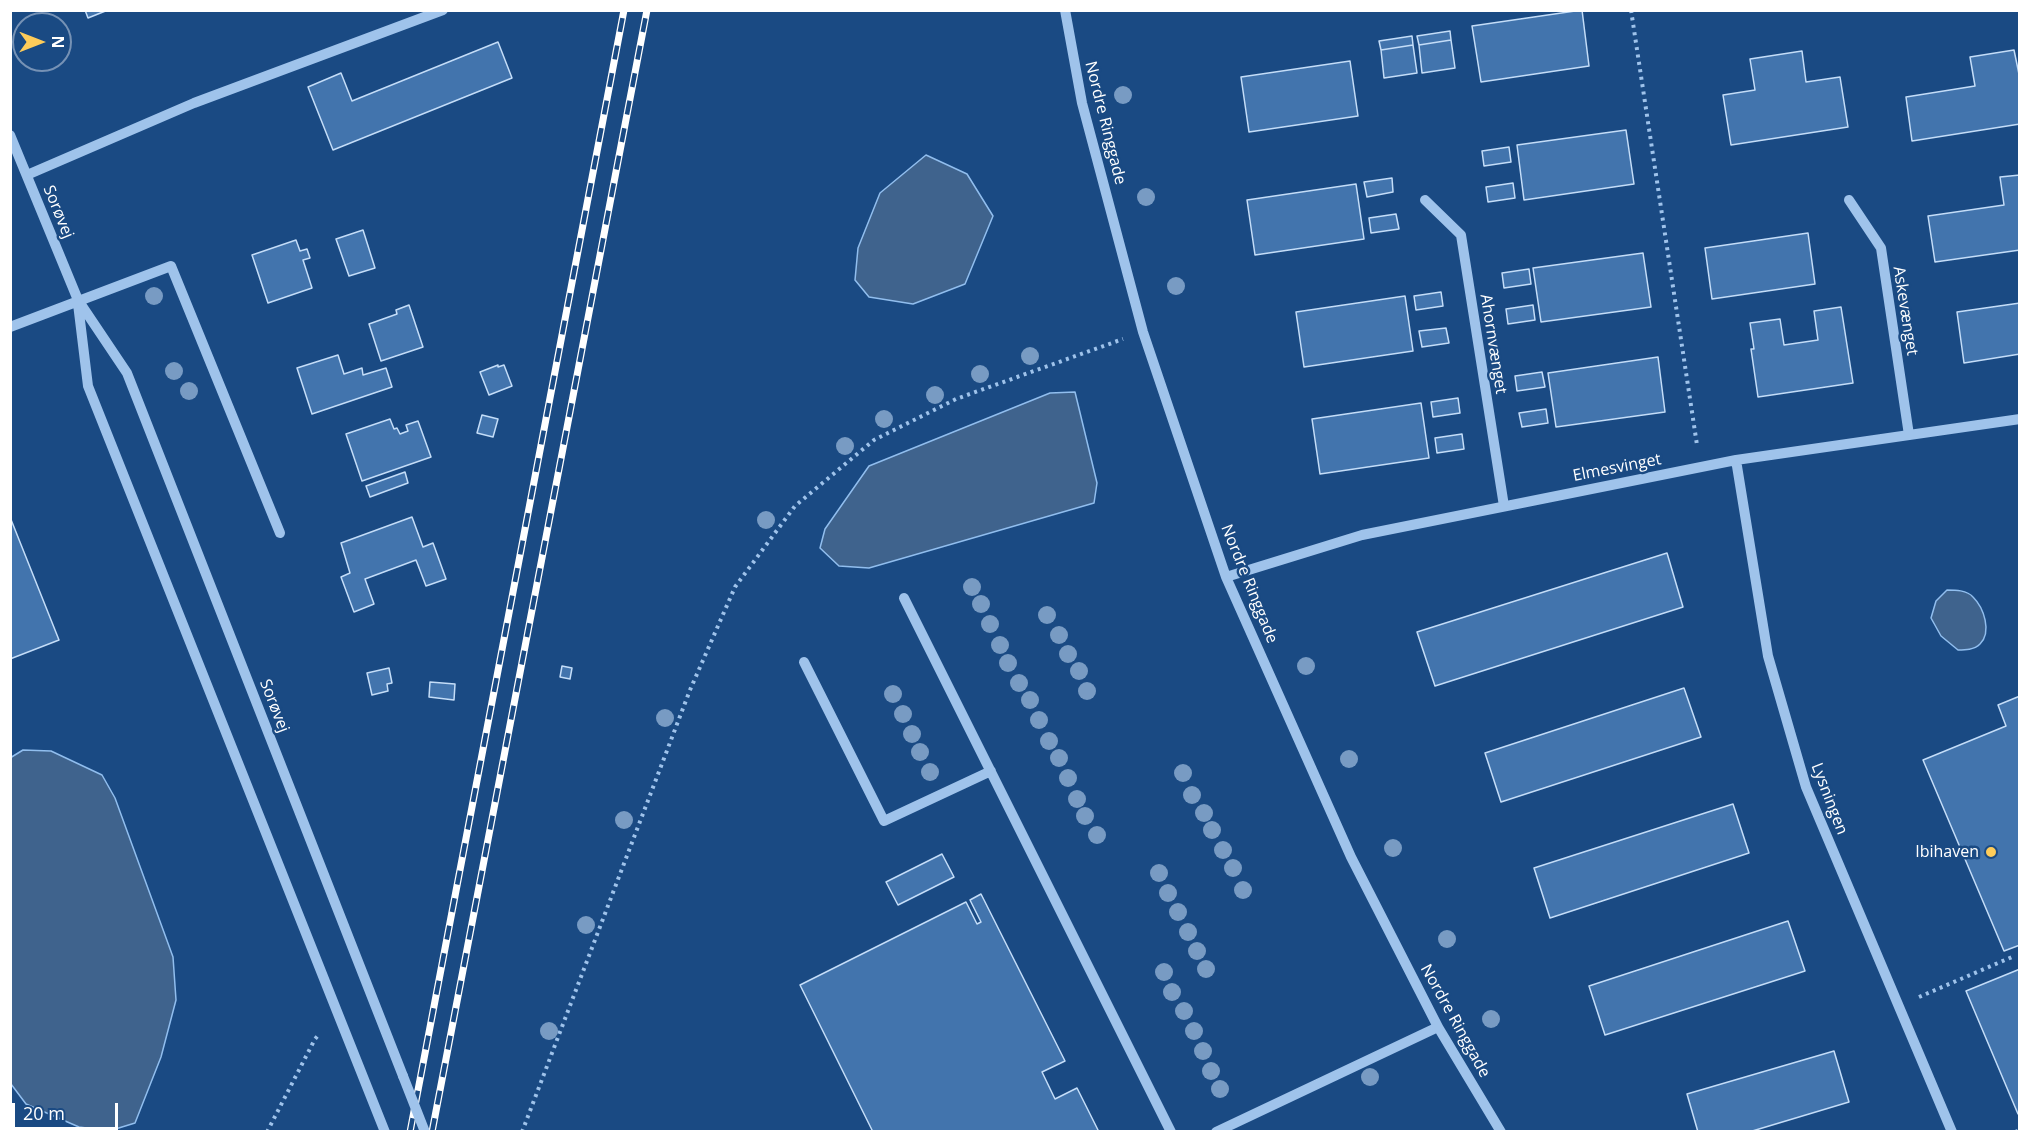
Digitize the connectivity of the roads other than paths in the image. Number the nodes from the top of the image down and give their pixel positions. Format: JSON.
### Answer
{"nodes":[{"id":1,"x":443,"y":10,"type":"edge"},
{"id":2,"x":1065,"y":10,"type":"edge"},
{"id":3,"x":10,"y":135,"type":"edge"},
{"id":4,"x":27,"y":175,"type":"junction"},
{"id":5,"x":1425,"y":200,"type":"dead end"},
{"id":6,"x":1849,"y":200,"type":"dead end"},
{"id":7,"x":78,"y":300,"type":"junction"},
{"id":8,"x":10,"y":327,"type":"edge"},
{"id":9,"x":2019,"y":419,"type":"edge"},
{"id":10,"x":1909,"y":435,"type":"junction"},
{"id":11,"x":1736,"y":460,"type":"junction"},
{"id":12,"x":1504,"y":506,"type":"junction"},
{"id":13,"x":280,"y":533,"type":"dead end"},
{"id":14,"x":1226,"y":577,"type":"junction"},
{"id":15,"x":904,"y":598,"type":"dead end"},
{"id":16,"x":804,"y":662,"type":"dead end"},
{"id":17,"x":991,"y":771,"type":"junction"},
{"id":18,"x":1438,"y":1026,"type":"junction"},
{"id":19,"x":385,"y":1131,"type":"edge"},
{"id":20,"x":425,"y":1131,"type":"edge"},
{"id":21,"x":1171,"y":1131,"type":"edge"},
{"id":22,"x":1219,"y":1131,"type":"edge"},
{"id":23,"x":1501,"y":1131,"type":"edge"},
{"id":24,"x":1952,"y":1131,"type":"edge"}],
"edges":[{"from":1,"to":4,"type":"street"},
{"from":2,"to":14,"type":"street","name":"Nordre Ringgade"},
{"from":3,"to":4,"type":"street","name":"Sorøvej"},
{"from":4,"to":7,"type":"street","name":"Sorøvej"},
{"from":5,"to":12,"type":"street","name":"Ahornvænget"},
{"from":6,"to":10,"type":"street","name":"Askevænget"},
{"from":7,"to":8,"type":"street"},
{"from":7,"to":13,"type":"street"},
{"from":7,"to":19,"type":"street","name":"Sorøvej"},
{"from":7,"to":20,"type":"street","name":"Sorøvej","bridge":true},
{"from":9,"to":10,"type":"street","name":"Elmesvinget"},
{"from":10,"to":11,"type":"street","name":"Elmesvinget"},
{"from":11,"to":12,"type":"street","name":"Elmesvinget"},
{"from":11,"to":24,"type":"street","name":"Lysningen"},
{"from":12,"to":14,"type":"street","name":"Elmesvinget"},
{"from":14,"to":18,"type":"street","name":"Nordre Ringgade"},
{"from":15,"to":17,"type":"street"},
{"from":16,"to":17,"type":"street"},
{"from":17,"to":21,"type":"street"},
{"from":18,"to":22,"type":"street"},
{"from":18,"to":23,"type":"street","name":"Nordre Ringgade"}]}
